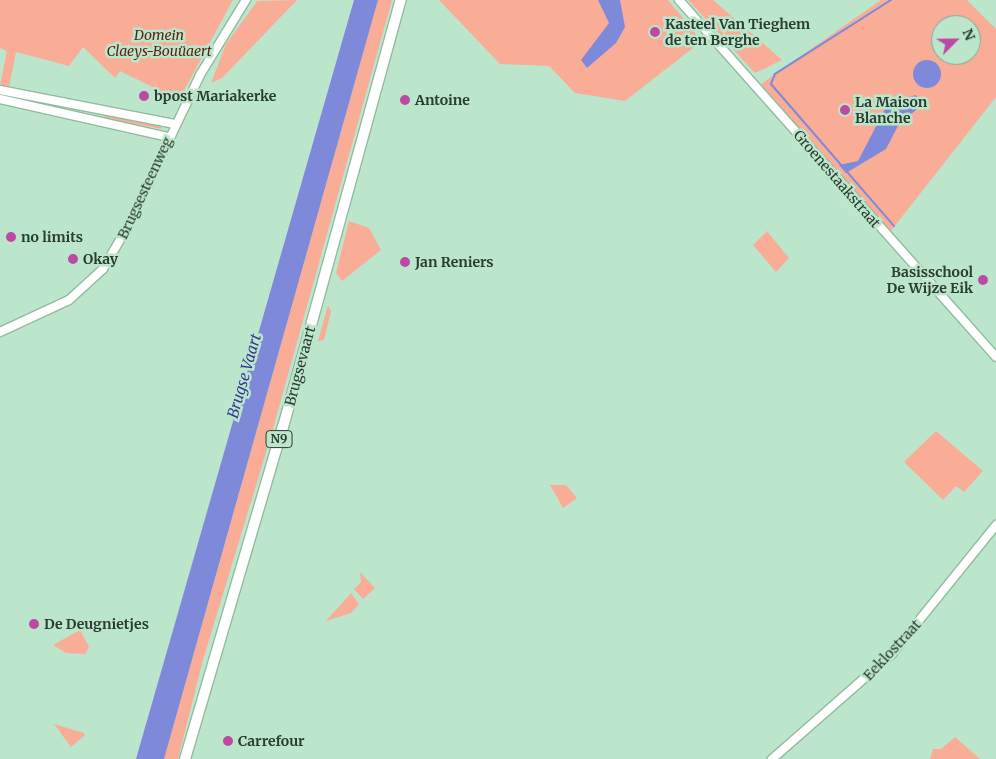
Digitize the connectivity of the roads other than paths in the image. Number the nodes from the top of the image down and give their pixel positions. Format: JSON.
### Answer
{"nodes":[{"id":1,"x":246,"y":0,"type":"edge"},
{"id":2,"x":401,"y":0,"type":"edge"},
{"id":3,"x":679,"y":0,"type":"edge"},
{"id":4,"x":0,"y":90,"type":"edge"},
{"id":5,"x":0,"y":99,"type":"edge"},
{"id":6,"x":175,"y":124,"type":"junction"},
{"id":7,"x":169,"y":137,"type":"junction"},
{"id":8,"x":0,"y":332,"type":"edge"},
{"id":9,"x":996,"y":357,"type":"edge"},
{"id":10,"x":996,"y":525,"type":"edge"},
{"id":11,"x":185,"y":759,"type":"edge"},
{"id":12,"x":772,"y":759,"type":"edge"}],
"edges":[{"from":1,"to":6,"type":"street","name":"Brugsesteenweg"},
{"from":2,"to":11,"type":"main road","name":"Brugsevaart","number":"N9"},
{"from":3,"to":9,"type":"street","name":"Groenestaakstraat"},
{"from":4,"to":6,"type":"street"},
{"from":5,"to":7,"type":"street"},
{"from":6,"to":7,"type":"street","name":"Brugsesteenweg"},
{"from":7,"to":8,"type":"street","name":"Brugsesteenweg"},
{"from":10,"to":12,"type":"street","name":"Eeklostraat"}]}
